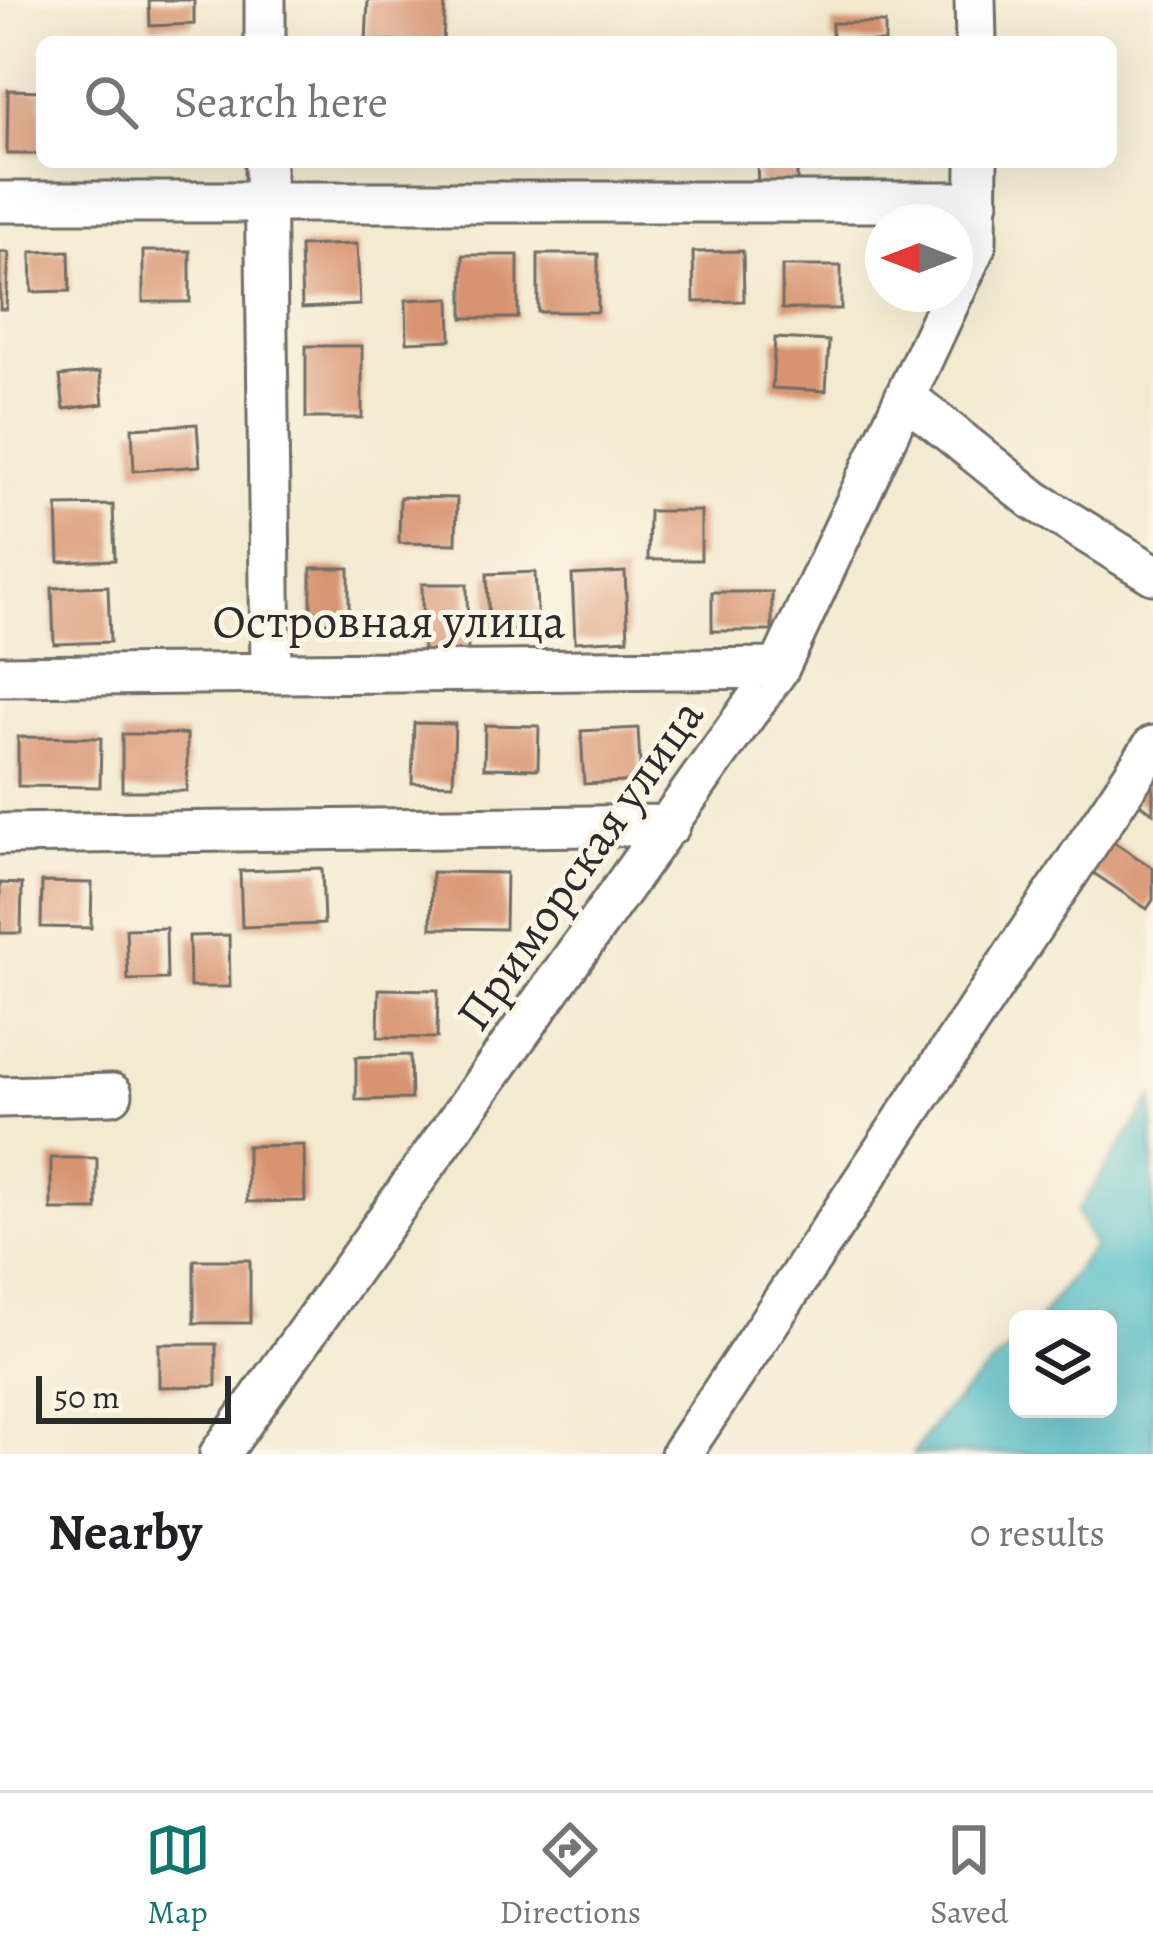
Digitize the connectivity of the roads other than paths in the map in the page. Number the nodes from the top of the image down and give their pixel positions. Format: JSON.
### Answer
{"nodes":[{"id":1,"x":265,"y":0,"type":"edge"},
{"id":2,"x":975,"y":0,"type":"edge"},
{"id":3,"x":265,"y":36,"type":"edge"},
{"id":4,"x":976,"y":36,"type":"edge"},
{"id":5,"x":265,"y":168,"type":"edge"},
{"id":6,"x":977,"y":168,"type":"edge"},
{"id":7,"x":0,"y":202,"type":"edge"},
{"id":8,"x":265,"y":202,"type":"junction"},
{"id":9,"x":978,"y":202,"type":"junction"},
{"id":10,"x":973,"y":251,"type":"edge"},
{"id":11,"x":945,"y":312,"type":"edge"},
{"id":12,"x":907,"y":398,"type":"junction"},
{"id":13,"x":1153,"y":574,"type":"edge"},
{"id":14,"x":779,"y":668,"type":"junction"},
{"id":15,"x":271,"y":670,"type":"junction"},
{"id":16,"x":0,"y":676,"type":"edge"},
{"id":17,"x":1153,"y":746,"type":"edge"},
{"id":18,"x":670,"y":825,"type":"junction"},
{"id":19,"x":0,"y":834,"type":"edge"},
{"id":20,"x":112,"y":1094,"type":"dead end"},
{"id":21,"x":0,"y":1097,"type":"edge"},
{"id":22,"x":220,"y":1454,"type":"edge"},
{"id":23,"x":681,"y":1454,"type":"edge"}],
"edges":[{"from":1,"to":3,"type":"street"},
{"from":2,"to":4,"type":"street"},
{"from":5,"to":8,"type":"street"},
{"from":6,"to":9,"type":"street","name":"Приморская улица"},
{"from":7,"to":8,"type":"street"},
{"from":8,"to":9,"type":"street"},
{"from":8,"to":15,"type":"street"},
{"from":9,"to":10,"type":"street","name":"Приморская улица"},
{"from":11,"to":12,"type":"street","name":"Приморская улица"},
{"from":12,"to":13,"type":"street"},
{"from":12,"to":14,"type":"street","name":"Приморская улица"},
{"from":14,"to":15,"type":"street","name":"Островная улица"},
{"from":14,"to":18,"type":"street","name":"Приморская улица"},
{"from":15,"to":16,"type":"street","name":"Островная улица"},
{"from":17,"to":23,"type":"street"},
{"from":18,"to":19,"type":"street"},
{"from":18,"to":22,"type":"street","name":"Приморская улица"},
{"from":20,"to":21,"type":"street"}]}
